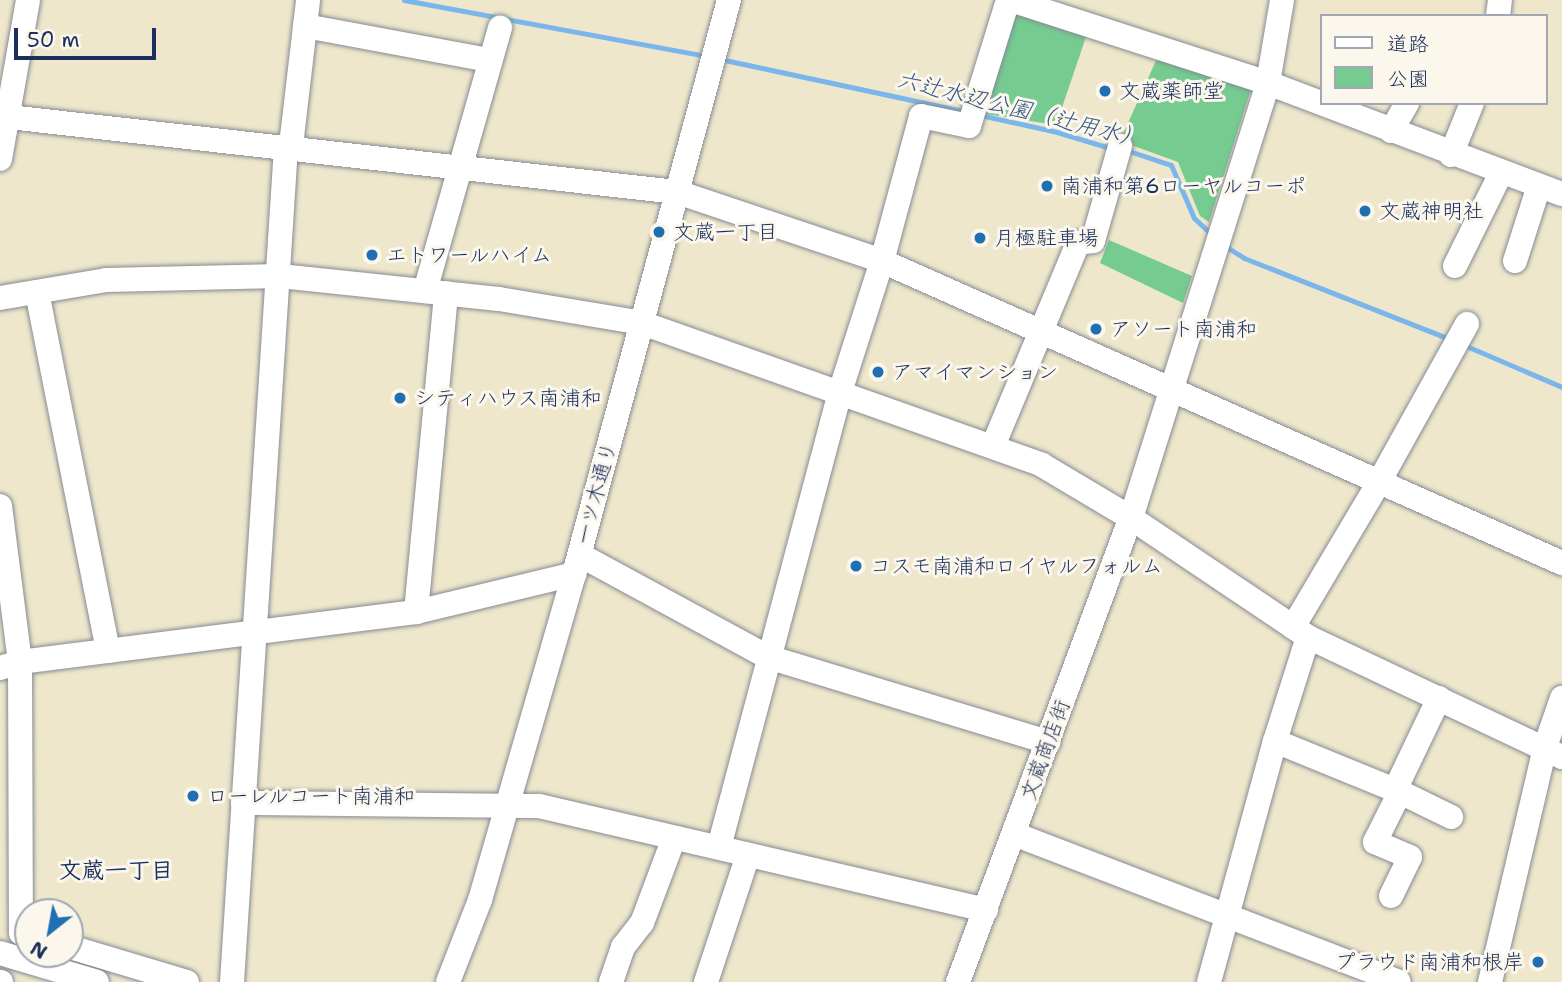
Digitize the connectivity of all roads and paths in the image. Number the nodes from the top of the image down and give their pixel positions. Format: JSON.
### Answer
{"nodes":[{"id":1,"x":28,"y":0,"type":"edge"},
{"id":2,"x":308,"y":0,"type":"edge"},
{"id":3,"x":729,"y":0,"type":"edge"},
{"id":4,"x":1009,"y":0,"type":"edge"},
{"id":5,"x":1282,"y":0,"type":"edge"},
{"id":6,"x":305,"y":26,"type":"junction"},
{"id":7,"x":500,"y":27,"type":"dead end"},
{"id":8,"x":489,"y":60,"type":"junction"},
{"id":9,"x":1268,"y":83,"type":"junction"},
{"id":10,"x":1320,"y":103,"type":"edge"},
{"id":11,"x":1324,"y":105,"type":"edge"},
{"id":12,"x":1406,"y":105,"type":"edge"},
{"id":13,"x":1471,"y":105,"type":"edge"},
{"id":14,"x":4,"y":116,"type":"edge"},
{"id":15,"x":1391,"y":131,"type":"junction"},
{"id":16,"x":1120,"y":146,"type":"dead end"},
{"id":17,"x":286,"y":148,"type":"junction"},
{"id":18,"x":1451,"y":155,"type":"junction"},
{"id":19,"x":0,"y":159,"type":"edge"},
{"id":20,"x":458,"y":168,"type":"junction"},
{"id":21,"x":1501,"y":173,"type":"junction"},
{"id":22,"x":1551,"y":190,"type":"edge"},
{"id":23,"x":677,"y":192,"type":"junction"},
{"id":24,"x":882,"y":261,"type":"junction"},
{"id":25,"x":1515,"y":261,"type":"dead end"},
{"id":26,"x":1455,"y":265,"type":"dead end"},
{"id":27,"x":280,"y":276,"type":"junction"},
{"id":28,"x":37,"y":292,"type":"junction"},
{"id":29,"x":435,"y":292,"type":"junction"},
{"id":30,"x":0,"y":298,"type":"edge"},
{"id":31,"x":642,"y":323,"type":"junction"},
{"id":32,"x":1467,"y":324,"type":"dead end"},
{"id":33,"x":1041,"y":332,"type":"junction"},
{"id":34,"x":1172,"y":390,"type":"junction"},
{"id":35,"x":839,"y":392,"type":"junction"},
{"id":36,"x":993,"y":446,"type":"junction"},
{"id":37,"x":1379,"y":482,"type":"junction"},
{"id":38,"x":0,"y":506,"type":"edge"},
{"id":39,"x":1131,"y":519,"type":"junction"},
{"id":40,"x":1562,"y":563,"type":"edge"},
{"id":41,"x":577,"y":565,"type":"junction"},
{"id":42,"x":416,"y":612,"type":"junction"},
{"id":43,"x":257,"y":632,"type":"junction"},
{"id":44,"x":1300,"y":632,"type":"junction"},
{"id":45,"x":108,"y":651,"type":"junction"},
{"id":46,"x":768,"y":657,"type":"junction"},
{"id":47,"x":10,"y":665,"type":"edge"},
{"id":48,"x":1439,"y":698,"type":"junction"},
{"id":49,"x":1562,"y":698,"type":"edge"},
{"id":50,"x":1275,"y":741,"type":"junction"},
{"id":51,"x":1048,"y":742,"type":"junction"},
{"id":52,"x":1553,"y":752,"type":"edge"},
{"id":53,"x":10,"y":756,"type":"edge"},
{"id":54,"x":1397,"y":791,"type":"junction"},
{"id":55,"x":243,"y":803,"type":"junction"},
{"id":56,"x":508,"y":806,"type":"junction"},
{"id":57,"x":1451,"y":817,"type":"dead end"},
{"id":58,"x":1014,"y":834,"type":"junction"},
{"id":59,"x":674,"y":838,"type":"junction"},
{"id":60,"x":719,"y":847,"type":"junction"},
{"id":61,"x":748,"y":855,"type":"junction"},
{"id":62,"x":1391,"y":896,"type":"dead end"},
{"id":63,"x":15,"y":898,"type":"edge"},
{"id":64,"x":986,"y":910,"type":"junction"},
{"id":65,"x":1228,"y":914,"type":"junction"},
{"id":66,"x":84,"y":951,"type":"edge"},
{"id":67,"x":0,"y":953,"type":"edge"},
{"id":68,"x":97,"y":982,"type":"edge"},
{"id":69,"x":187,"y":982,"type":"edge"},
{"id":70,"x":232,"y":982,"type":"edge"},
{"id":71,"x":448,"y":982,"type":"edge"},
{"id":72,"x":611,"y":982,"type":"edge"},
{"id":73,"x":706,"y":982,"type":"edge"},
{"id":74,"x":958,"y":982,"type":"edge"},
{"id":75,"x":1209,"y":982,"type":"edge"},
{"id":76,"x":1399,"y":982,"type":"edge"},
{"id":77,"x":1490,"y":982,"type":"edge"}],
"edges":[{"from":1,"to":14,"type":"street"},
{"from":2,"to":6,"type":"street"},
{"from":3,"to":23,"type":"street","name":"一ツ木通り"},
{"from":4,"to":9,"type":"street"},
{"from":4,"to":24,"type":"street"},
{"from":5,"to":9,"type":"street","name":"文蔵商店街"},
{"from":6,"to":8,"type":"street"},
{"from":6,"to":17,"type":"street"},
{"from":7,"to":8,"type":"street"},
{"from":8,"to":20,"type":"street"},
{"from":9,"to":10,"type":"street"},
{"from":9,"to":34,"type":"street","name":"文蔵商店街"},
{"from":11,"to":15,"type":"street"},
{"from":12,"to":15,"type":"street"},
{"from":13,"to":18,"type":"street"},
{"from":14,"to":17,"type":"street"},
{"from":14,"to":19,"type":"street"},
{"from":15,"to":18,"type":"street"},
{"from":16,"to":33,"type":"street"},
{"from":17,"to":20,"type":"street"},
{"from":17,"to":27,"type":"street"},
{"from":18,"to":21,"type":"street"},
{"from":20,"to":23,"type":"street"},
{"from":20,"to":29,"type":"street"},
{"from":21,"to":22,"type":"street"},
{"from":21,"to":26,"type":"street"},
{"from":22,"to":25,"type":"street"},
{"from":23,"to":24,"type":"street"},
{"from":23,"to":31,"type":"street","name":"一ツ木通り"},
{"from":24,"to":33,"type":"street"},
{"from":24,"to":35,"type":"street"},
{"from":27,"to":28,"type":"street"},
{"from":27,"to":29,"type":"street"},
{"from":27,"to":43,"type":"street"},
{"from":28,"to":30,"type":"street"},
{"from":28,"to":45,"type":"street"},
{"from":29,"to":31,"type":"street"},
{"from":29,"to":42,"type":"street"},
{"from":31,"to":35,"type":"street"},
{"from":31,"to":41,"type":"street","name":"一ツ木通り"},
{"from":32,"to":37,"type":"street"},
{"from":33,"to":34,"type":"street"},
{"from":33,"to":36,"type":"street"},
{"from":34,"to":37,"type":"street"},
{"from":34,"to":39,"type":"street","name":"文蔵商店街"},
{"from":35,"to":36,"type":"street"},
{"from":35,"to":46,"type":"street"},
{"from":36,"to":39,"type":"street"},
{"from":37,"to":40,"type":"street"},
{"from":37,"to":44,"type":"street"},
{"from":38,"to":47,"type":"street"},
{"from":39,"to":44,"type":"street"},
{"from":39,"to":51,"type":"street","name":"文蔵商店街"},
{"from":41,"to":42,"type":"street"},
{"from":41,"to":46,"type":"street"},
{"from":41,"to":56,"type":"street","name":"一ツ木通り"},
{"from":42,"to":43,"type":"street"},
{"from":43,"to":45,"type":"street"},
{"from":43,"to":55,"type":"street"},
{"from":44,"to":48,"type":"street"},
{"from":44,"to":50,"type":"street"},
{"from":45,"to":47,"type":"street"},
{"from":46,"to":51,"type":"street"},
{"from":46,"to":60,"type":"street"},
{"from":47,"to":53,"type":"street"},
{"from":48,"to":52,"type":"street"},
{"from":48,"to":54,"type":"street"},
{"from":49,"to":52,"type":"street"},
{"from":50,"to":54,"type":"street"},
{"from":50,"to":65,"type":"street"},
{"from":51,"to":58,"type":"street","name":"文蔵商店街"},
{"from":52,"to":77,"type":"street"},
{"from":53,"to":63,"type":"street"},
{"from":54,"to":57,"type":"street"},
{"from":54,"to":62,"type":"street"},
{"from":55,"to":56,"type":"street"},
{"from":55,"to":70,"type":"street"},
{"from":56,"to":59,"type":"street"},
{"from":56,"to":71,"type":"street","name":"一ツ木通り"},
{"from":58,"to":64,"type":"street","name":"文蔵商店街"},
{"from":58,"to":65,"type":"street"},
{"from":59,"to":60,"type":"street"},
{"from":59,"to":72,"type":"street"},
{"from":60,"to":61,"type":"street"},
{"from":61,"to":64,"type":"street"},
{"from":61,"to":73,"type":"street"},
{"from":64,"to":74,"type":"street","name":"文蔵商店街"},
{"from":65,"to":75,"type":"street"},
{"from":65,"to":76,"type":"street"},
{"from":66,"to":69,"type":"street"},
{"from":67,"to":68,"type":"street"}]}
